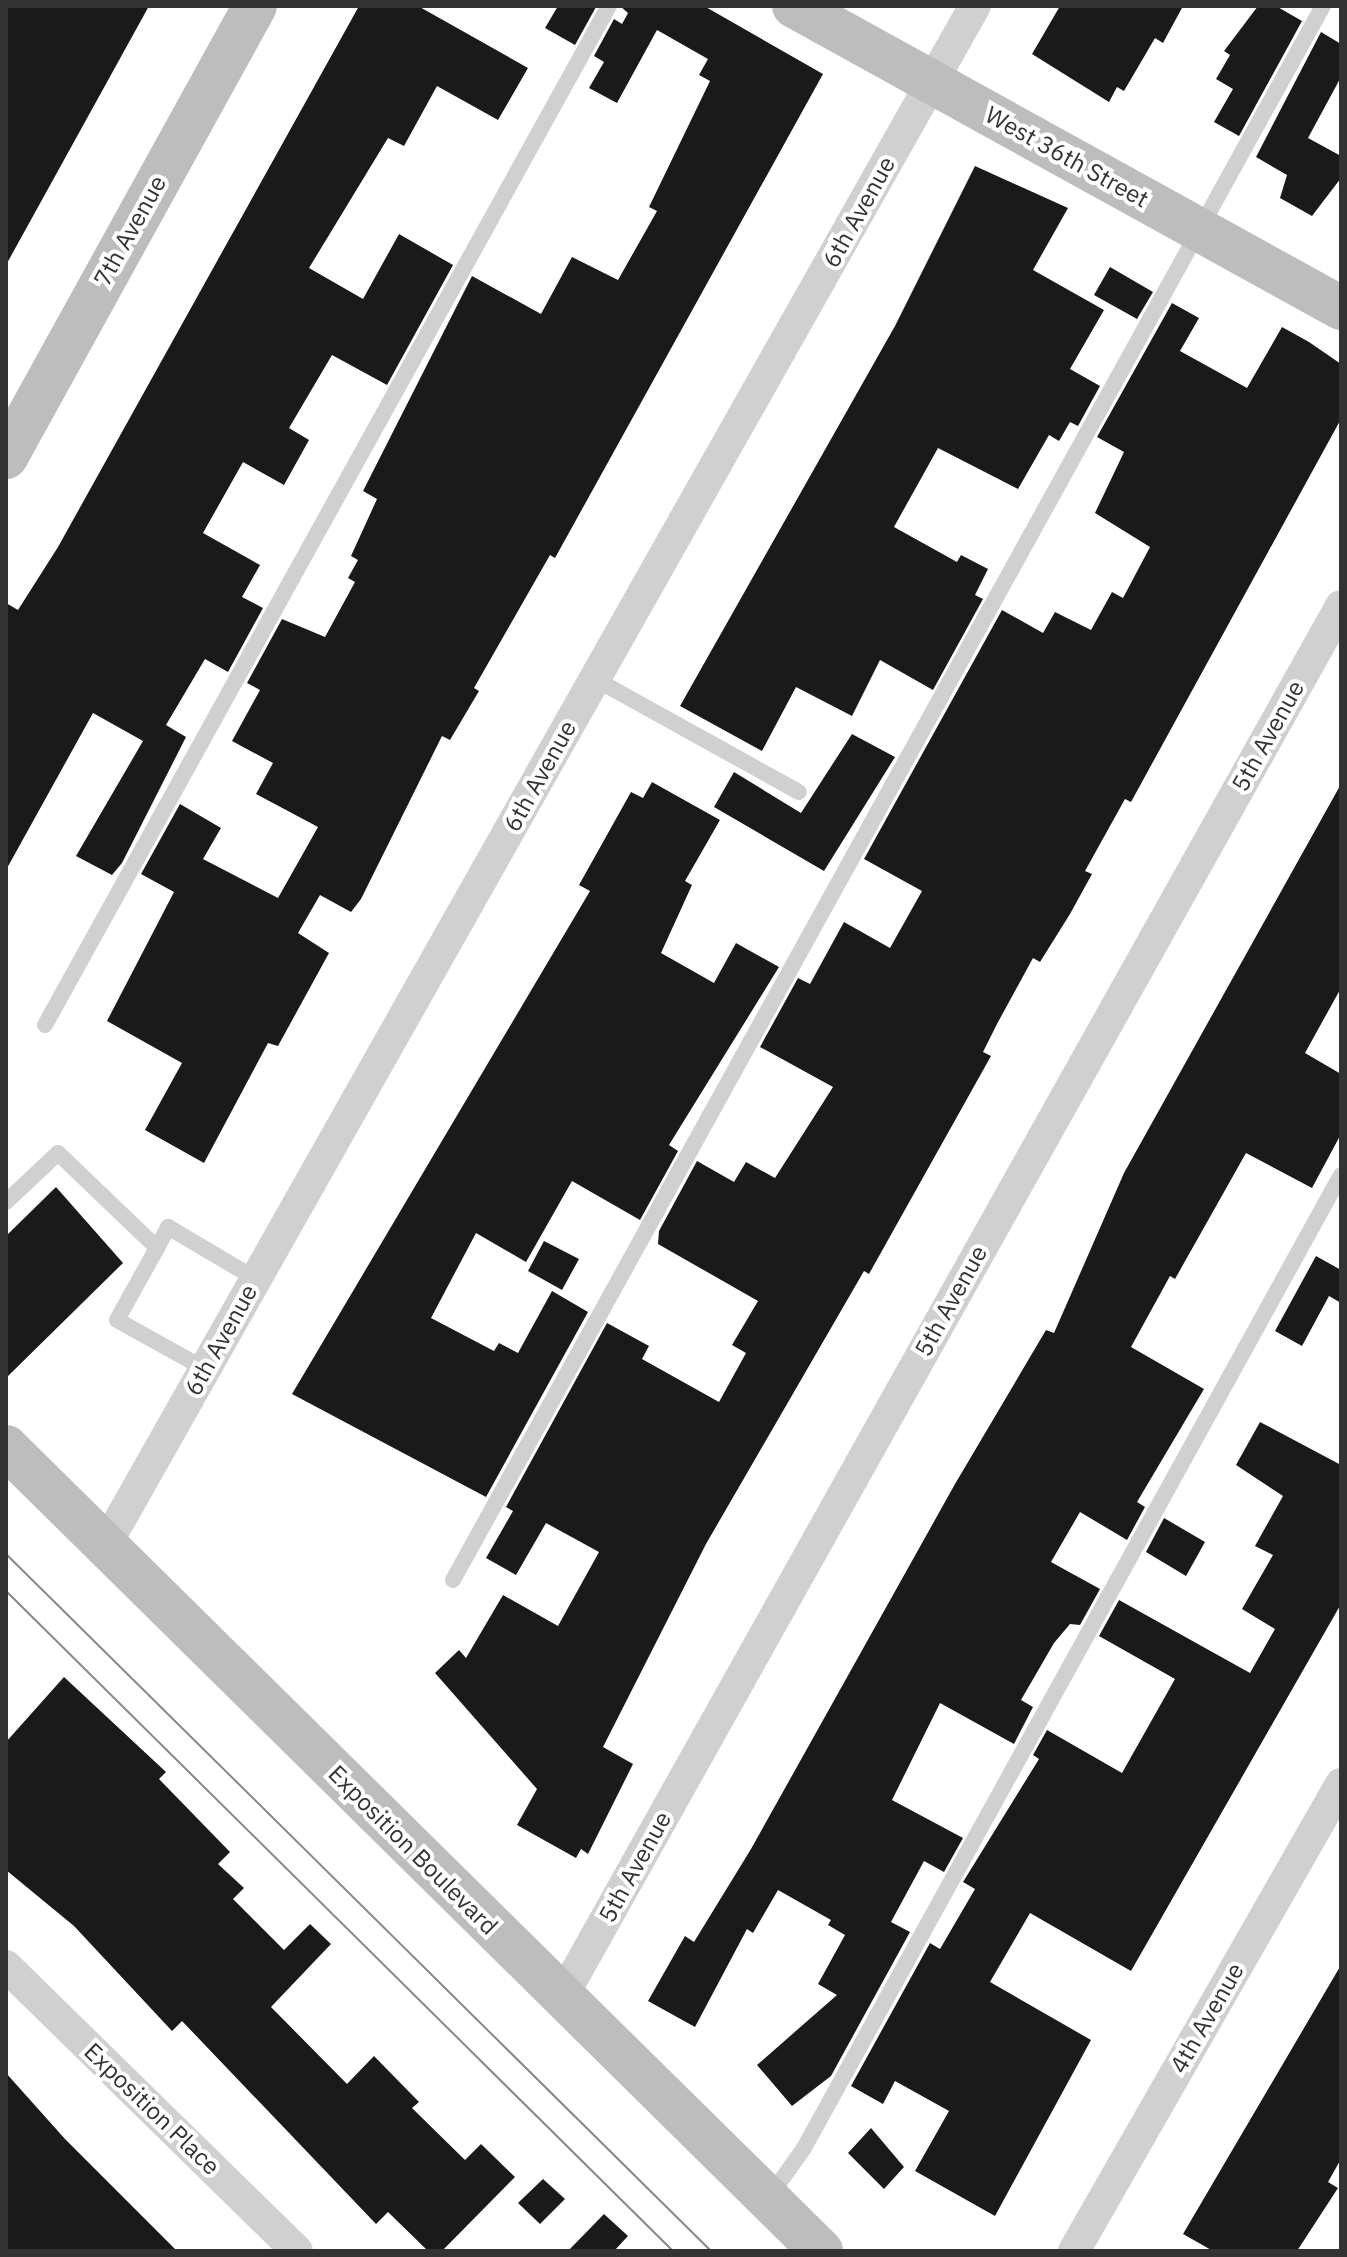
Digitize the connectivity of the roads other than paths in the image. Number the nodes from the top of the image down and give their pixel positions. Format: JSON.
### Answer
{"nodes":[{"id":1,"x":255,"y":6,"type":"edge"},
{"id":2,"x":609,"y":6,"type":"edge"},
{"id":3,"x":794,"y":6,"type":"edge"},
{"id":4,"x":975,"y":6,"type":"edge"},
{"id":5,"x":1323,"y":6,"type":"edge"},
{"id":6,"x":932,"y":83,"type":"junction"},
{"id":7,"x":1199,"y":229,"type":"junction"},
{"id":8,"x":1341,"y":308,"type":"edge"},
{"id":9,"x":6,"y":457,"type":"edge"},
{"id":10,"x":1341,"y":606,"type":"edge"},
{"id":11,"x":595,"y":679,"type":"junction"},
{"id":12,"x":799,"y":792,"type":"dead end"},
{"id":13,"x":45,"y":1025,"type":"dead end"},
{"id":14,"x":1341,"y":1175,"type":"edge"},
{"id":15,"x":6,"y":1202,"type":"edge"},
{"id":16,"x":157,"y":1248,"type":"junction"},
{"id":17,"x":256,"y":1279,"type":"junction"},
{"id":18,"x":205,"y":1369,"type":"junction"},
{"id":19,"x":6,"y":1447,"type":"edge"},
{"id":20,"x":105,"y":1546,"type":"junction"},
{"id":21,"x":453,"y":1580,"type":"dead end"},
{"id":22,"x":1341,"y":1784,"type":"edge"},
{"id":23,"x":6,"y":1966,"type":"edge"},
{"id":24,"x":562,"y":1997,"type":"junction"},
{"id":25,"x":768,"y":2199,"type":"junction"},
{"id":26,"x":297,"y":2251,"type":"edge"},
{"id":27,"x":821,"y":2251,"type":"edge"},
{"id":28,"x":1074,"y":2251,"type":"edge"}],
"edges":[{"from":1,"to":9,"type":"street","name":"7th Avenue"},
{"from":2,"to":13,"type":"lane"},
{"from":3,"to":6,"type":"street","name":"West 36th Street"},
{"from":4,"to":6,"type":"street","name":"6th Avenue"},
{"from":5,"to":7,"type":"lane"},
{"from":6,"to":7,"type":"street","name":"West 36th Street"},
{"from":6,"to":11,"type":"street","name":"6th Avenue"},
{"from":7,"to":8,"type":"street","name":"West 36th Street"},
{"from":7,"to":21,"type":"lane"},
{"from":10,"to":24,"type":"street","name":"5th Avenue"},
{"from":11,"to":12,"type":"lane"},
{"from":11,"to":17,"type":"street","name":"6th Avenue"},
{"from":14,"to":25,"type":"lane"},
{"from":15,"to":16,"type":"lane"},
{"from":16,"to":17,"type":"lane"},
{"from":16,"to":18,"type":"lane"},
{"from":17,"to":18,"type":"street","name":"6th Avenue"},
{"from":18,"to":20,"type":"street","name":"6th Avenue"},
{"from":19,"to":20,"type":"street","name":"Exposition Boulevard"},
{"from":20,"to":24,"type":"street","name":"Exposition Boulevard"},
{"from":22,"to":28,"type":"street","name":"4th Avenue"},
{"from":23,"to":26,"type":"street","name":"Exposition Place"},
{"from":24,"to":25,"type":"street","name":"Exposition Boulevard"},
{"from":25,"to":27,"type":"street","name":"Exposition Boulevard"}]}
